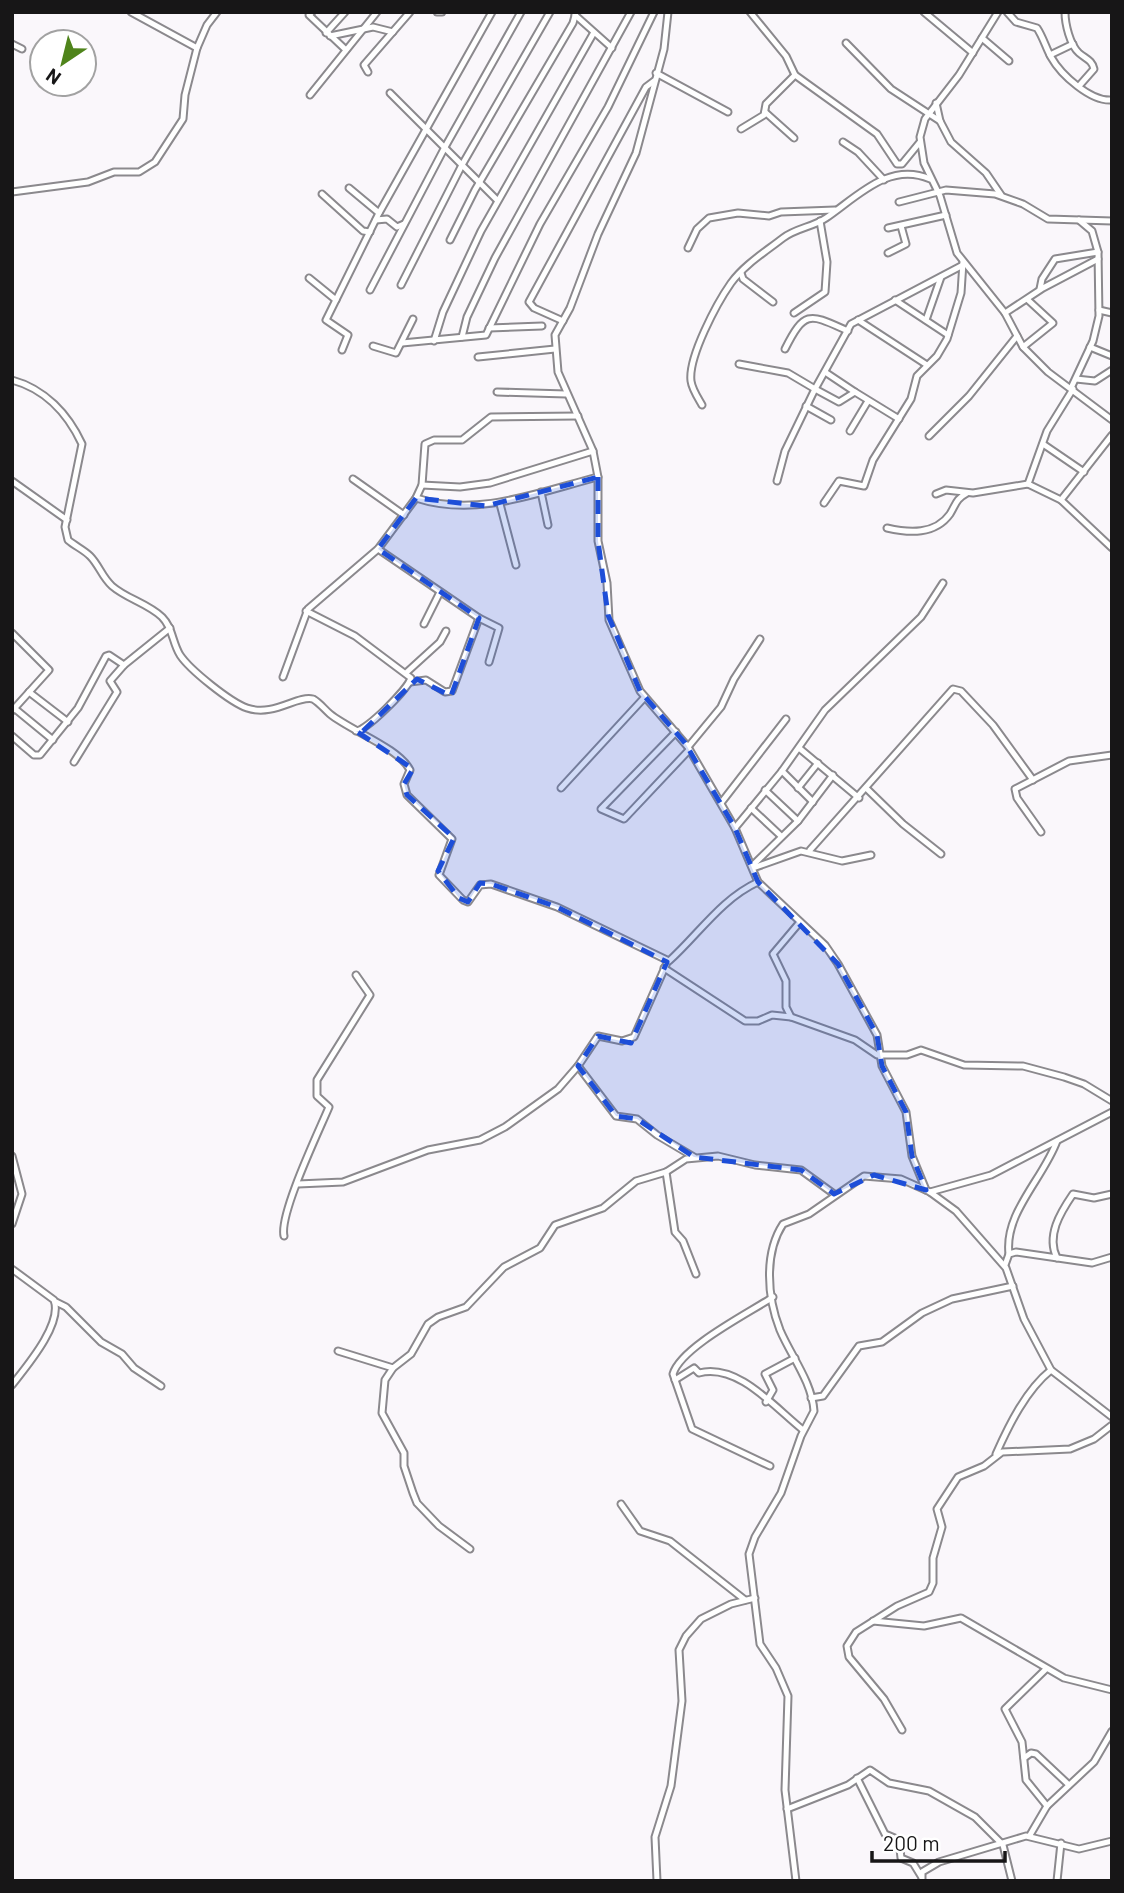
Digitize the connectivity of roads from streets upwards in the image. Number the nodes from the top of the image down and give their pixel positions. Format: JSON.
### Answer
{"nodes":[{"id":1,"x":131,"y":12,"type":"edge"},
{"id":2,"x":218,"y":12,"type":"edge"},
{"id":3,"x":312,"y":12,"type":"edge"},
{"id":4,"x":345,"y":12,"type":"edge"},
{"id":5,"x":377,"y":12,"type":"edge"},
{"id":6,"x":410,"y":12,"type":"edge"},
{"id":7,"x":492,"y":12,"type":"edge"},
{"id":8,"x":522,"y":12,"type":"edge"},
{"id":9,"x":550,"y":12,"type":"edge"},
{"id":10,"x":631,"y":12,"type":"edge"},
{"id":11,"x":654,"y":12,"type":"edge"},
{"id":12,"x":750,"y":12,"type":"edge"},
{"id":13,"x":924,"y":12,"type":"edge"},
{"id":14,"x":998,"y":12,"type":"edge"},
{"id":15,"x":1007,"y":12,"type":"edge"},
{"id":16,"x":1065,"y":12,"type":"edge"},
{"id":17,"x":575,"y":13,"type":"edge"},
{"id":18,"x":666,"y":13,"type":"edge"},
{"id":19,"x":334,"y":25,"type":"junction"},
{"id":20,"x":363,"y":29,"type":"junction"},
{"id":21,"x":345,"y":32,"type":"junction"},
{"id":22,"x":393,"y":32,"type":"junction"},
{"id":23,"x":593,"y":34,"type":"junction"},
{"id":24,"x":328,"y":35,"type":"junction"},
{"id":25,"x":982,"y":38,"type":"junction"},
{"id":26,"x":846,"y":43,"type":"dead end"},
{"id":27,"x":12,"y":44,"type":"edge"},
{"id":28,"x":1073,"y":44,"type":"junction"},
{"id":29,"x":197,"y":48,"type":"junction"},
{"id":30,"x":612,"y":48,"type":"junction"},
{"id":31,"x":22,"y":49,"type":"dead end"},
{"id":32,"x":346,"y":50,"type":"junction"},
{"id":33,"x":973,"y":53,"type":"junction"},
{"id":34,"x":1050,"y":55,"type":"junction"},
{"id":35,"x":1009,"y":61,"type":"dead end"},
{"id":36,"x":368,"y":72,"type":"dead end"},
{"id":37,"x":656,"y":73,"type":"junction"},
{"id":38,"x":795,"y":75,"type":"junction"},
{"id":39,"x":654,"y":81,"type":"junction"},
{"id":40,"x":1079,"y":86,"type":"junction"},
{"id":41,"x":390,"y":93,"type":"dead end"},
{"id":42,"x":310,"y":95,"type":"dead end"},
{"id":43,"x":1112,"y":100,"type":"edge"},
{"id":44,"x":936,"y":103,"type":"junction"},
{"id":45,"x":728,"y":111,"type":"dead end"},
{"id":46,"x":765,"y":112,"type":"junction"},
{"id":47,"x":929,"y":115,"type":"junction"},
{"id":48,"x":940,"y":121,"type":"junction"},
{"id":49,"x":426,"y":129,"type":"junction"},
{"id":50,"x":741,"y":129,"type":"dead end"},
{"id":51,"x":794,"y":138,"type":"dead end"},
{"id":52,"x":843,"y":142,"type":"dead end"},
{"id":53,"x":920,"y":142,"type":"junction"},
{"id":54,"x":445,"y":147,"type":"junction"},
{"id":55,"x":462,"y":165,"type":"junction"},
{"id":56,"x":884,"y":180,"type":"junction"},
{"id":57,"x":931,"y":180,"type":"junction"},
{"id":58,"x":480,"y":183,"type":"junction"},
{"id":59,"x":349,"y":188,"type":"dead end"},
{"id":60,"x":12,"y":192,"type":"edge"},
{"id":61,"x":939,"y":192,"type":"junction"},
{"id":62,"x":322,"y":194,"type":"dead end"},
{"id":63,"x":1001,"y":195,"type":"junction"},
{"id":64,"x":497,"y":200,"type":"junction"},
{"id":65,"x":899,"y":202,"type":"dead end"},
{"id":66,"x":835,"y":209,"type":"junction"},
{"id":67,"x":946,"y":215,"type":"junction"},
{"id":68,"x":378,"y":216,"type":"junction"},
{"id":69,"x":1079,"y":220,"type":"junction"},
{"id":70,"x":820,"y":221,"type":"junction"},
{"id":71,"x":1112,"y":221,"type":"edge"},
{"id":72,"x":404,"y":224,"type":"junction"},
{"id":73,"x":901,"y":226,"type":"junction"},
{"id":74,"x":888,"y":228,"type":"dead end"},
{"id":75,"x":370,"y":232,"type":"junction"},
{"id":76,"x":450,"y":240,"type":"dead end"},
{"id":77,"x":688,"y":248,"type":"dead end"},
{"id":78,"x":888,"y":253,"type":"dead end"},
{"id":79,"x":1098,"y":256,"type":"junction"},
{"id":80,"x":963,"y":264,"type":"junction"},
{"id":81,"x":741,"y":273,"type":"junction"},
{"id":82,"x":941,"y":277,"type":"junction"},
{"id":83,"x":309,"y":278,"type":"dead end"},
{"id":84,"x":401,"y":285,"type":"dead end"},
{"id":85,"x":1040,"y":289,"type":"junction"},
{"id":86,"x":370,"y":290,"type":"dead end"},
{"id":87,"x":336,"y":300,"type":"junction"},
{"id":88,"x":895,"y":300,"type":"junction"},
{"id":89,"x":1027,"y":300,"type":"junction"},
{"id":90,"x":773,"y":302,"type":"dead end"},
{"id":91,"x":1099,"y":310,"type":"junction"},
{"id":92,"x":794,"y":313,"type":"dead end"},
{"id":93,"x":1005,"y":313,"type":"junction"},
{"id":94,"x":1112,"y":313,"type":"edge"},
{"id":95,"x":413,"y":319,"type":"dead end"},
{"id":96,"x":858,"y":320,"type":"junction"},
{"id":97,"x":926,"y":320,"type":"junction"},
{"id":98,"x":563,"y":321,"type":"junction"},
{"id":99,"x":542,"y":326,"type":"dead end"},
{"id":100,"x":489,"y":328,"type":"junction"},
{"id":101,"x":848,"y":331,"type":"junction"},
{"id":102,"x":948,"y":335,"type":"junction"},
{"id":103,"x":1017,"y":336,"type":"junction"},
{"id":104,"x":462,"y":337,"type":"junction"},
{"id":105,"x":434,"y":341,"type":"junction"},
{"id":106,"x":402,"y":343,"type":"junction"},
{"id":107,"x":373,"y":346,"type":"dead end"},
{"id":108,"x":1023,"y":346,"type":"junction"},
{"id":109,"x":1090,"y":347,"type":"junction"},
{"id":110,"x":555,"y":349,"type":"junction"},
{"id":111,"x":785,"y":349,"type":"dead end"},
{"id":112,"x":342,"y":350,"type":"dead end"},
{"id":113,"x":1112,"y":356,"type":"edge"},
{"id":114,"x":478,"y":357,"type":"dead end"},
{"id":115,"x":739,"y":364,"type":"dead end"},
{"id":116,"x":928,"y":365,"type":"junction"},
{"id":117,"x":1112,"y":370,"type":"edge"},
{"id":118,"x":825,"y":372,"type":"junction"},
{"id":119,"x":1076,"y":379,"type":"junction"},
{"id":120,"x":12,"y":380,"type":"edge"},
{"id":121,"x":815,"y":389,"type":"junction"},
{"id":122,"x":1072,"y":389,"type":"junction"},
{"id":123,"x":497,"y":392,"type":"dead end"},
{"id":124,"x":855,"y":392,"type":"junction"},
{"id":125,"x":566,"y":394,"type":"junction"},
{"id":126,"x":868,"y":401,"type":"junction"},
{"id":127,"x":702,"y":405,"type":"dead end"},
{"id":128,"x":806,"y":406,"type":"junction"},
{"id":129,"x":578,"y":416,"type":"junction"},
{"id":130,"x":899,"y":419,"type":"junction"},
{"id":131,"x":1112,"y":419,"type":"edge"},
{"id":132,"x":831,"y":420,"type":"dead end"},
{"id":133,"x":850,"y":431,"type":"dead end"},
{"id":134,"x":929,"y":436,"type":"dead end"},
{"id":135,"x":1112,"y":436,"type":"edge"},
{"id":136,"x":1043,"y":444,"type":"junction"},
{"id":137,"x":593,"y":451,"type":"junction"},
{"id":138,"x":1084,"y":472,"type":"junction"},
{"id":139,"x":598,"y":477,"type":"junction"},
{"id":140,"x":353,"y":479,"type":"dead end"},
{"id":141,"x":12,"y":481,"type":"edge"},
{"id":142,"x":777,"y":481,"type":"dead end"},
{"id":143,"x":1028,"y":484,"type":"junction"},
{"id":144,"x":422,"y":485,"type":"junction"},
{"id":145,"x":541,"y":492,"type":"junction"},
{"id":146,"x":967,"y":493,"type":"junction"},
{"id":147,"x":936,"y":494,"type":"dead end"},
{"id":148,"x":416,"y":498,"type":"junction"},
{"id":149,"x":1061,"y":500,"type":"junction"},
{"id":150,"x":824,"y":503,"type":"dead end"},
{"id":151,"x":500,"y":504,"type":"junction"},
{"id":152,"x":404,"y":515,"type":"junction"},
{"id":153,"x":67,"y":520,"type":"junction"},
{"id":154,"x":548,"y":525,"type":"dead end"},
{"id":155,"x":887,"y":528,"type":"dead end"},
{"id":156,"x":1112,"y":548,"type":"edge"},
{"id":157,"x":379,"y":549,"type":"junction"},
{"id":158,"x":516,"y":565,"type":"dead end"},
{"id":159,"x":943,"y":583,"type":"dead end"},
{"id":160,"x":440,"y":592,"type":"junction"},
{"id":161,"x":306,"y":611,"type":"junction"},
{"id":162,"x":479,"y":618,"type":"junction"},
{"id":163,"x":424,"y":624,"type":"dead end"},
{"id":164,"x":170,"y":628,"type":"junction"},
{"id":165,"x":446,"y":631,"type":"dead end"},
{"id":166,"x":12,"y":633,"type":"edge"},
{"id":167,"x":760,"y":639,"type":"dead end"},
{"id":168,"x":489,"y":662,"type":"dead end"},
{"id":169,"x":124,"y":665,"type":"junction"},
{"id":170,"x":407,"y":672,"type":"junction"},
{"id":171,"x":283,"y":677,"type":"dead end"},
{"id":172,"x":410,"y":682,"type":"junction"},
{"id":173,"x":29,"y":692,"type":"junction"},
{"id":174,"x":644,"y":698,"type":"junction"},
{"id":175,"x":13,"y":709,"type":"edge"},
{"id":176,"x":786,"y":719,"type":"dead end"},
{"id":177,"x":68,"y":722,"type":"junction"},
{"id":178,"x":356,"y":731,"type":"junction"},
{"id":179,"x":676,"y":732,"type":"junction"},
{"id":180,"x":12,"y":736,"type":"edge"},
{"id":181,"x":53,"y":740,"type":"junction"},
{"id":182,"x":799,"y":748,"type":"junction"},
{"id":183,"x":689,"y":749,"type":"junction"},
{"id":184,"x":1112,"y":755,"type":"edge"},
{"id":185,"x":74,"y":762,"type":"dead end"},
{"id":186,"x":818,"y":763,"type":"junction"},
{"id":187,"x":782,"y":771,"type":"junction"},
{"id":188,"x":833,"y":775,"type":"junction"},
{"id":189,"x":1032,"y":780,"type":"junction"},
{"id":190,"x":561,"y":788,"type":"dead end"},
{"id":191,"x":798,"y":788,"type":"junction"},
{"id":192,"x":866,"y":788,"type":"junction"},
{"id":193,"x":765,"y":790,"type":"junction"},
{"id":194,"x":859,"y":798,"type":"junction"},
{"id":195,"x":813,"y":802,"type":"junction"},
{"id":196,"x":721,"y":803,"type":"junction"},
{"id":197,"x":751,"y":808,"type":"junction"},
{"id":198,"x":798,"y":821,"type":"junction"},
{"id":199,"x":735,"y":828,"type":"junction"},
{"id":200,"x":1041,"y":832,"type":"dead end"},
{"id":201,"x":781,"y":836,"type":"junction"},
{"id":202,"x":810,"y":850,"type":"junction"},
{"id":203,"x":941,"y":853,"type":"dead end"},
{"id":204,"x":871,"y":855,"type":"dead end"},
{"id":205,"x":752,"y":867,"type":"junction"},
{"id":206,"x":758,"y":882,"type":"junction"},
{"id":207,"x":800,"y":922,"type":"junction"},
{"id":208,"x":669,"y":961,"type":"junction"},
{"id":209,"x":664,"y":968,"type":"junction"},
{"id":210,"x":356,"y":975,"type":"dead end"},
{"id":211,"x":791,"y":1017,"type":"junction"},
{"id":212,"x":881,"y":1054,"type":"junction"},
{"id":213,"x":578,"y":1066,"type":"junction"},
{"id":214,"x":1112,"y":1101,"type":"edge"},
{"id":215,"x":1112,"y":1112,"type":"edge"},
{"id":216,"x":1057,"y":1141,"type":"junction"},
{"id":217,"x":12,"y":1156,"type":"edge"},
{"id":218,"x":694,"y":1157,"type":"junction"},
{"id":219,"x":666,"y":1172,"type":"junction"},
{"id":220,"x":298,"y":1184,"type":"junction"},
{"id":221,"x":928,"y":1191,"type":"junction"},
{"id":222,"x":834,"y":1194,"type":"junction"},
{"id":223,"x":1112,"y":1194,"type":"edge"},
{"id":224,"x":12,"y":1224,"type":"edge"},
{"id":225,"x":284,"y":1236,"type":"dead end"},
{"id":226,"x":1009,"y":1254,"type":"junction"},
{"id":227,"x":1112,"y":1257,"type":"edge"},
{"id":228,"x":1057,"y":1258,"type":"junction"},
{"id":229,"x":1006,"y":1268,"type":"junction"},
{"id":230,"x":12,"y":1269,"type":"edge"},
{"id":231,"x":696,"y":1274,"type":"dead end"},
{"id":232,"x":1013,"y":1286,"type":"junction"},
{"id":233,"x":773,"y":1297,"type":"junction"},
{"id":234,"x":56,"y":1302,"type":"junction"},
{"id":235,"x":338,"y":1351,"type":"dead end"},
{"id":236,"x":795,"y":1358,"type":"junction"},
{"id":237,"x":393,"y":1368,"type":"junction"},
{"id":238,"x":1051,"y":1370,"type":"junction"},
{"id":239,"x":675,"y":1380,"type":"junction"},
{"id":240,"x":12,"y":1385,"type":"edge"},
{"id":241,"x":161,"y":1386,"type":"dead end"},
{"id":242,"x":811,"y":1398,"type":"junction"},
{"id":243,"x":766,"y":1402,"type":"junction"},
{"id":244,"x":1112,"y":1416,"type":"edge"},
{"id":245,"x":1112,"y":1425,"type":"edge"},
{"id":246,"x":803,"y":1430,"type":"junction"},
{"id":247,"x":996,"y":1456,"type":"junction"},
{"id":248,"x":770,"y":1466,"type":"dead end"},
{"id":249,"x":621,"y":1504,"type":"dead end"},
{"id":250,"x":470,"y":1549,"type":"dead end"},
{"id":251,"x":755,"y":1598,"type":"junction"},
{"id":252,"x":745,"y":1600,"type":"junction"},
{"id":253,"x":873,"y":1621,"type":"junction"},
{"id":254,"x":1046,"y":1669,"type":"junction"},
{"id":255,"x":1112,"y":1690,"type":"edge"},
{"id":256,"x":902,"y":1730,"type":"dead end"},
{"id":257,"x":1112,"y":1731,"type":"edge"},
{"id":258,"x":1024,"y":1758,"type":"junction"},
{"id":259,"x":857,"y":1778,"type":"junction"},
{"id":260,"x":1069,"y":1785,"type":"junction"},
{"id":261,"x":1047,"y":1806,"type":"junction"},
{"id":262,"x":787,"y":1809,"type":"junction"},
{"id":263,"x":1030,"y":1835,"type":"junction"},
{"id":264,"x":1110,"y":1841,"type":"edge"},
{"id":265,"x":1061,"y":1843,"type":"junction"},
{"id":266,"x":1003,"y":1845,"type":"junction"},
{"id":267,"x":1112,"y":1850,"type":"edge"},
{"id":268,"x":921,"y":1878,"type":"edge"},
{"id":269,"x":657,"y":1881,"type":"edge"},
{"id":270,"x":796,"y":1881,"type":"edge"},
{"id":271,"x":1012,"y":1881,"type":"edge"},
{"id":272,"x":1057,"y":1881,"type":"edge"}],
"edges":[{"from":1,"to":29,"type":"street"},
{"from":2,"to":29,"type":"street"},
{"from":3,"to":24,"type":"street"},
{"from":4,"to":19,"type":"street"},
{"from":5,"to":20,"type":"street"},
{"from":6,"to":22,"type":"street"},
{"from":7,"to":49,"type":"street"},
{"from":8,"to":54,"type":"street"},
{"from":9,"to":55,"type":"street"},
{"from":10,"to":30,"type":"street"},
{"from":11,"to":100,"type":"street"},
{"from":12,"to":38,"type":"street"},
{"from":13,"to":33,"type":"street"},
{"from":14,"to":25,"type":"street"},
{"from":15,"to":34,"type":"street"},
{"from":16,"to":28,"type":"street"},
{"from":17,"to":23,"type":"street"},
{"from":17,"to":58,"type":"street"},
{"from":18,"to":37,"type":"street"},
{"from":19,"to":21,"type":"street"},
{"from":19,"to":24,"type":"street"},
{"from":20,"to":21,"type":"street"},
{"from":20,"to":22,"type":"street"},
{"from":20,"to":32,"type":"street"},
{"from":21,"to":24,"type":"street"},
{"from":22,"to":36,"type":"street"},
{"from":23,"to":30,"type":"street"},
{"from":23,"to":64,"type":"street"},
{"from":24,"to":32,"type":"street"},
{"from":25,"to":33,"type":"street"},
{"from":25,"to":35,"type":"street"},
{"from":26,"to":47,"type":"street"},
{"from":27,"to":31,"type":"street"},
{"from":28,"to":34,"type":"street"},
{"from":28,"to":40,"type":"street"},
{"from":29,"to":60,"type":"street"},
{"from":30,"to":104,"type":"street"},
{"from":32,"to":42,"type":"street"},
{"from":33,"to":44,"type":"street"},
{"from":34,"to":40,"type":"street"},
{"from":37,"to":39,"type":"street"},
{"from":37,"to":45,"type":"street"},
{"from":38,"to":46,"type":"street"},
{"from":38,"to":53,"type":"street"},
{"from":39,"to":98,"type":"street"},
{"from":39,"to":98,"type":"street"},
{"from":40,"to":43,"type":"street"},
{"from":41,"to":49,"type":"street"},
{"from":44,"to":47,"type":"street"},
{"from":44,"to":48,"type":"street"},
{"from":46,"to":50,"type":"street"},
{"from":46,"to":51,"type":"street"},
{"from":47,"to":48,"type":"street"},
{"from":47,"to":53,"type":"street"},
{"from":48,"to":63,"type":"street"},
{"from":49,"to":54,"type":"street"},
{"from":49,"to":68,"type":"street"},
{"from":52,"to":56,"type":"street"},
{"from":53,"to":57,"type":"street"},
{"from":54,"to":55,"type":"street"},
{"from":54,"to":72,"type":"street"},
{"from":55,"to":58,"type":"street"},
{"from":55,"to":84,"type":"street"},
{"from":56,"to":57,"type":"street"},
{"from":56,"to":66,"type":"street"},
{"from":57,"to":61,"type":"street"},
{"from":58,"to":64,"type":"street"},
{"from":58,"to":76,"type":"street"},
{"from":59,"to":68,"type":"street"},
{"from":61,"to":63,"type":"street"},
{"from":61,"to":65,"type":"street"},
{"from":61,"to":67,"type":"street"},
{"from":62,"to":75,"type":"street"},
{"from":63,"to":69,"type":"street"},
{"from":64,"to":105,"type":"street"},
{"from":66,"to":70,"type":"street"},
{"from":66,"to":77,"type":"street"},
{"from":67,"to":73,"type":"street"},
{"from":67,"to":80,"type":"street"},
{"from":68,"to":72,"type":"street"},
{"from":68,"to":75,"type":"street"},
{"from":69,"to":71,"type":"street"},
{"from":69,"to":79,"type":"street"},
{"from":70,"to":81,"type":"street"},
{"from":70,"to":92,"type":"street"},
{"from":72,"to":86,"type":"street"},
{"from":73,"to":74,"type":"street"},
{"from":73,"to":78,"type":"street"},
{"from":75,"to":87,"type":"street"},
{"from":79,"to":85,"type":"street"},
{"from":79,"to":85,"type":"street"},
{"from":79,"to":91,"type":"street"},
{"from":80,"to":82,"type":"street"},
{"from":80,"to":93,"type":"street"},
{"from":80,"to":102,"type":"street"},
{"from":81,"to":90,"type":"street"},
{"from":81,"to":127,"type":"street"},
{"from":82,"to":88,"type":"street"},
{"from":82,"to":97,"type":"street"},
{"from":83,"to":87,"type":"street"},
{"from":85,"to":89,"type":"street"},
{"from":87,"to":112,"type":"street"},
{"from":88,"to":96,"type":"street"},
{"from":88,"to":97,"type":"street"},
{"from":89,"to":93,"type":"street"},
{"from":89,"to":108,"type":"street"},
{"from":91,"to":94,"type":"street"},
{"from":91,"to":109,"type":"street"},
{"from":93,"to":103,"type":"street"},
{"from":95,"to":106,"type":"street"},
{"from":96,"to":101,"type":"street"},
{"from":96,"to":116,"type":"street"},
{"from":97,"to":102,"type":"street"},
{"from":98,"to":110,"type":"street"},
{"from":99,"to":100,"type":"street"},
{"from":100,"to":104,"type":"street"},
{"from":101,"to":111,"type":"street"},
{"from":101,"to":118,"type":"street"},
{"from":102,"to":116,"type":"street"},
{"from":103,"to":108,"type":"street"},
{"from":103,"to":134,"type":"street"},
{"from":104,"to":105,"type":"street"},
{"from":105,"to":106,"type":"street"},
{"from":106,"to":107,"type":"street"},
{"from":108,"to":122,"type":"street"},
{"from":109,"to":113,"type":"street"},
{"from":109,"to":119,"type":"street"},
{"from":110,"to":114,"type":"street"},
{"from":110,"to":125,"type":"street"},
{"from":115,"to":121,"type":"street"},
{"from":116,"to":130,"type":"street"},
{"from":117,"to":119,"type":"street"},
{"from":118,"to":121,"type":"street"},
{"from":118,"to":124,"type":"street"},
{"from":119,"to":122,"type":"street"},
{"from":120,"to":153,"type":"street"},
{"from":121,"to":124,"type":"street"},
{"from":121,"to":128,"type":"street"},
{"from":122,"to":131,"type":"street"},
{"from":122,"to":136,"type":"street"},
{"from":123,"to":125,"type":"street"},
{"from":124,"to":126,"type":"street"},
{"from":125,"to":129,"type":"street"},
{"from":126,"to":130,"type":"street"},
{"from":126,"to":133,"type":"street"},
{"from":128,"to":132,"type":"street"},
{"from":128,"to":142,"type":"street"},
{"from":129,"to":137,"type":"street"},
{"from":129,"to":144,"type":"street"},
{"from":130,"to":150,"type":"street"},
{"from":135,"to":138,"type":"street"},
{"from":136,"to":138,"type":"street"},
{"from":136,"to":143,"type":"street"},
{"from":137,"to":139,"type":"street"},
{"from":137,"to":144,"type":"street"},
{"from":138,"to":149,"type":"street"},
{"from":139,"to":145,"type":"street"},
{"from":139,"to":174,"type":"street"},
{"from":140,"to":152,"type":"street"},
{"from":141,"to":153,"type":"street"},
{"from":143,"to":146,"type":"street"},
{"from":143,"to":149,"type":"street"},
{"from":144,"to":148,"type":"street"},
{"from":145,"to":151,"type":"street"},
{"from":145,"to":154,"type":"street"},
{"from":146,"to":147,"type":"street"},
{"from":146,"to":155,"type":"street"},
{"from":148,"to":151,"type":"street"},
{"from":148,"to":152,"type":"street"},
{"from":149,"to":156,"type":"street"},
{"from":151,"to":158,"type":"street"},
{"from":152,"to":157,"type":"street"},
{"from":153,"to":164,"type":"street"},
{"from":157,"to":160,"type":"street"},
{"from":157,"to":161,"type":"street"},
{"from":159,"to":182,"type":"street"},
{"from":160,"to":162,"type":"street"},
{"from":160,"to":163,"type":"street"},
{"from":161,"to":170,"type":"street"},
{"from":161,"to":171,"type":"street"},
{"from":162,"to":168,"type":"street"},
{"from":162,"to":172,"type":"street"},
{"from":164,"to":169,"type":"street"},
{"from":164,"to":178,"type":"street"},
{"from":165,"to":170,"type":"street"},
{"from":166,"to":173,"type":"street"},
{"from":167,"to":183,"type":"street"},
{"from":169,"to":177,"type":"street"},
{"from":169,"to":185,"type":"street"},
{"from":170,"to":172,"type":"street"},
{"from":172,"to":178,"type":"street"},
{"from":173,"to":175,"type":"street"},
{"from":173,"to":177,"type":"street"},
{"from":174,"to":179,"type":"street"},
{"from":174,"to":190,"type":"street"},
{"from":175,"to":181,"type":"street"},
{"from":176,"to":196,"type":"street"},
{"from":177,"to":181,"type":"street"},
{"from":178,"to":208,"type":"street"},
{"from":179,"to":183,"type":"street"},
{"from":179,"to":183,"type":"street"},
{"from":180,"to":181,"type":"street"},
{"from":182,"to":186,"type":"street"},
{"from":182,"to":187,"type":"street"},
{"from":183,"to":196,"type":"street"},
{"from":184,"to":189,"type":"street"},
{"from":186,"to":188,"type":"street"},
{"from":186,"to":191,"type":"street"},
{"from":187,"to":191,"type":"street"},
{"from":187,"to":193,"type":"street"},
{"from":188,"to":194,"type":"street"},
{"from":188,"to":195,"type":"street"},
{"from":189,"to":192,"type":"street"},
{"from":189,"to":200,"type":"street"},
{"from":191,"to":195,"type":"street"},
{"from":192,"to":194,"type":"street"},
{"from":192,"to":203,"type":"street"},
{"from":193,"to":197,"type":"street"},
{"from":193,"to":198,"type":"street"},
{"from":194,"to":202,"type":"street"},
{"from":195,"to":198,"type":"street"},
{"from":196,"to":199,"type":"street"},
{"from":197,"to":199,"type":"street"},
{"from":197,"to":201,"type":"street"},
{"from":198,"to":201,"type":"street"},
{"from":199,"to":205,"type":"street"},
{"from":201,"to":205,"type":"street"},
{"from":202,"to":204,"type":"street"},
{"from":202,"to":205,"type":"street"},
{"from":205,"to":206,"type":"street"},
{"from":206,"to":207,"type":"street"},
{"from":206,"to":208,"type":"street"},
{"from":207,"to":211,"type":"street"},
{"from":207,"to":212,"type":"street"},
{"from":208,"to":209,"type":"street"},
{"from":209,"to":211,"type":"street"},
{"from":209,"to":213,"type":"street"},
{"from":210,"to":220,"type":"street"},
{"from":211,"to":212,"type":"street"},
{"from":212,"to":214,"type":"street"},
{"from":212,"to":221,"type":"street"},
{"from":213,"to":218,"type":"street"},
{"from":213,"to":220,"type":"street"},
{"from":215,"to":216,"type":"street"},
{"from":216,"to":221,"type":"street"},
{"from":216,"to":226,"type":"street"},
{"from":217,"to":224,"type":"street"},
{"from":218,"to":219,"type":"street"},
{"from":218,"to":222,"type":"street"},
{"from":219,"to":231,"type":"street"},
{"from":219,"to":237,"type":"street"},
{"from":220,"to":225,"type":"street"},
{"from":221,"to":222,"type":"street"},
{"from":221,"to":229,"type":"street"},
{"from":222,"to":233,"type":"street"},
{"from":223,"to":228,"type":"street"},
{"from":226,"to":228,"type":"street"},
{"from":226,"to":229,"type":"street"},
{"from":227,"to":228,"type":"street"},
{"from":229,"to":232,"type":"street"},
{"from":230,"to":234,"type":"street"},
{"from":232,"to":238,"type":"street"},
{"from":232,"to":242,"type":"street"},
{"from":233,"to":236,"type":"street"},
{"from":233,"to":239,"type":"street"},
{"from":234,"to":240,"type":"street"},
{"from":234,"to":241,"type":"street"},
{"from":235,"to":237,"type":"street"},
{"from":236,"to":242,"type":"street"},
{"from":236,"to":243,"type":"street"},
{"from":237,"to":250,"type":"street"},
{"from":238,"to":244,"type":"street"},
{"from":238,"to":247,"type":"street"},
{"from":239,"to":243,"type":"street"},
{"from":239,"to":248,"type":"street"},
{"from":242,"to":246,"type":"street"},
{"from":243,"to":246,"type":"street"},
{"from":245,"to":247,"type":"street"},
{"from":246,"to":251,"type":"street"},
{"from":247,"to":253,"type":"street"},
{"from":249,"to":252,"type":"street"},
{"from":251,"to":252,"type":"street"},
{"from":251,"to":262,"type":"street"},
{"from":252,"to":269,"type":"street"},
{"from":253,"to":254,"type":"street"},
{"from":253,"to":256,"type":"street"},
{"from":254,"to":255,"type":"street"},
{"from":254,"to":258,"type":"street"},
{"from":257,"to":260,"type":"street"},
{"from":258,"to":260,"type":"street"},
{"from":258,"to":261,"type":"street"},
{"from":259,"to":262,"type":"street"},
{"from":259,"to":266,"type":"street"},
{"from":259,"to":268,"type":"street"},
{"from":260,"to":261,"type":"street"},
{"from":261,"to":263,"type":"street"},
{"from":262,"to":270,"type":"street"},
{"from":263,"to":265,"type":"street"},
{"from":263,"to":266,"type":"street"},
{"from":264,"to":265,"type":"street"},
{"from":264,"to":267,"type":"street"},
{"from":265,"to":272,"type":"street"},
{"from":266,"to":268,"type":"street"},
{"from":266,"to":271,"type":"street"}]}
